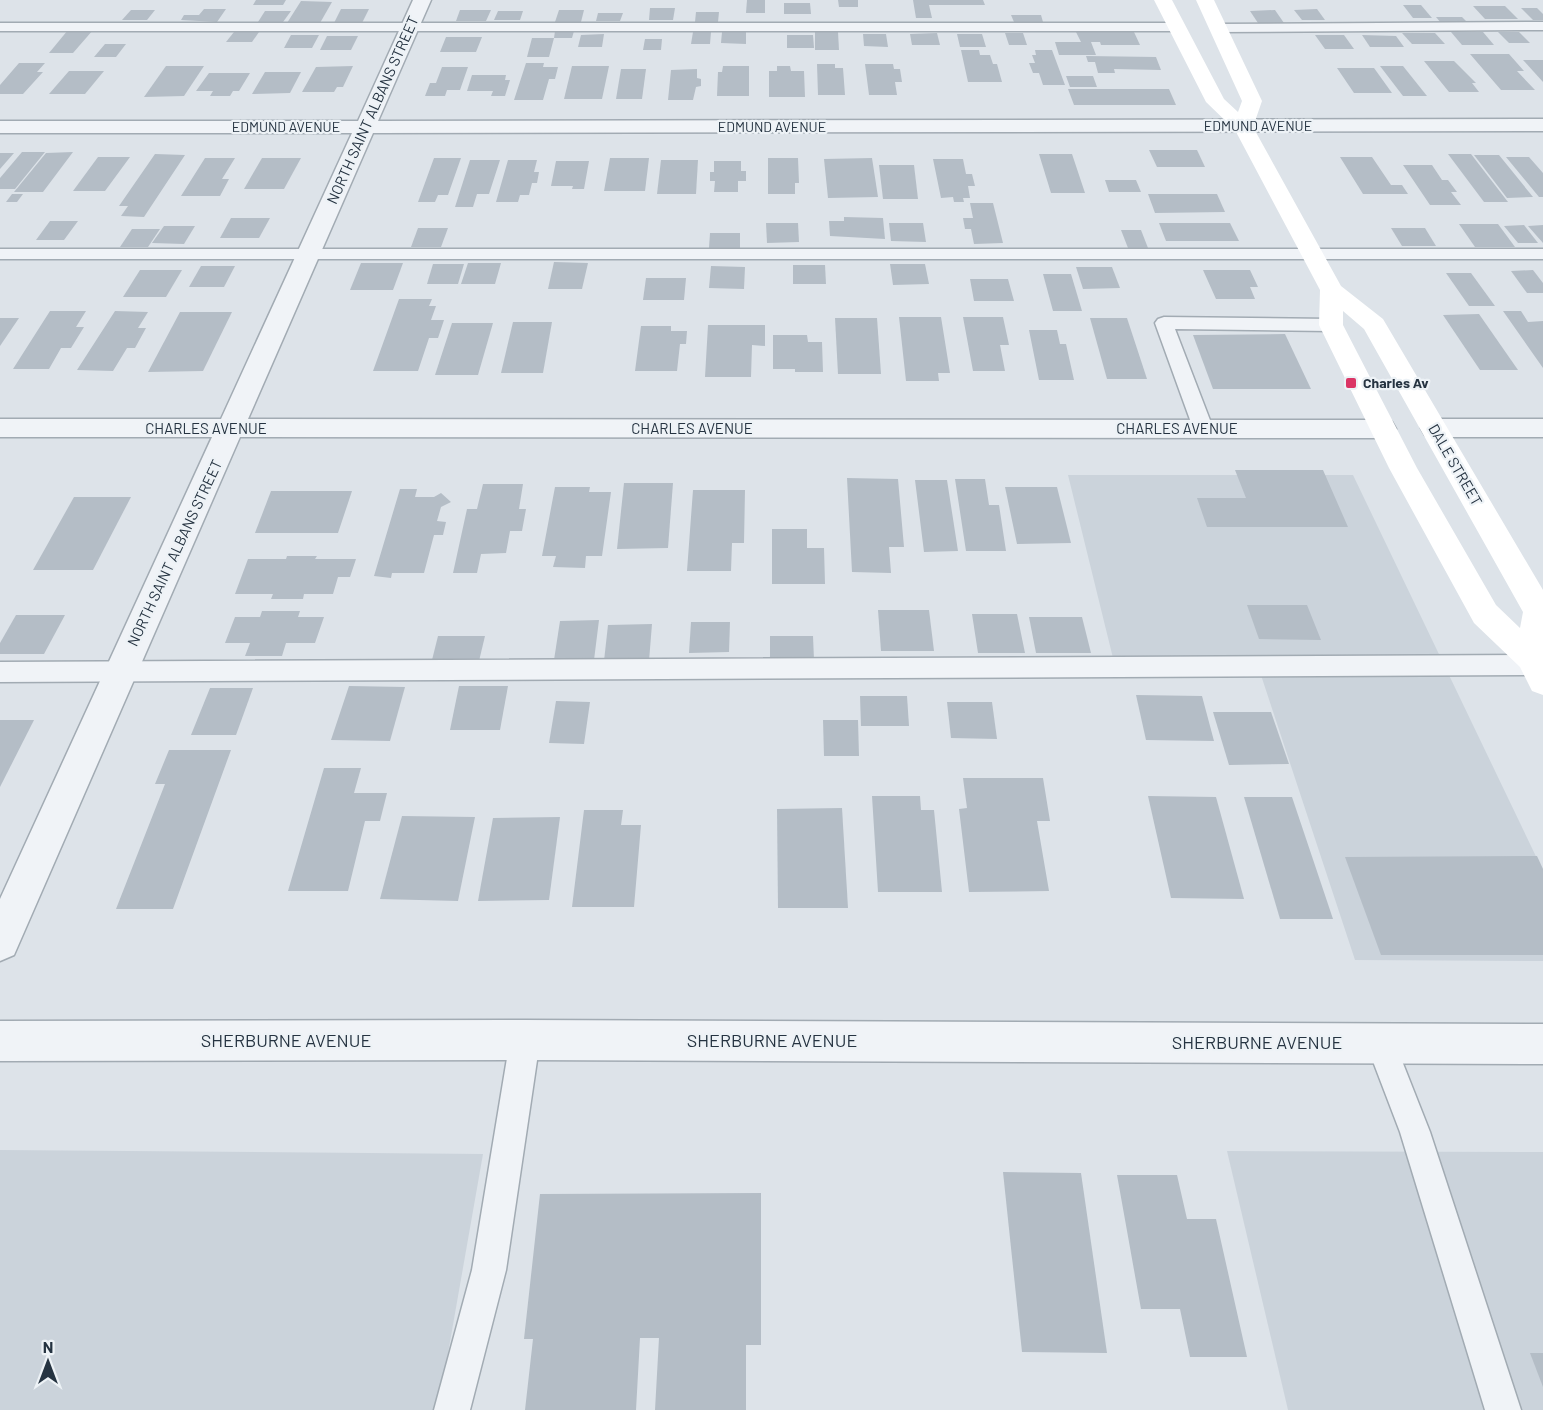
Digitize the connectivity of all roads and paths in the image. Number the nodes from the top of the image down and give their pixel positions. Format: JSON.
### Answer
{"nodes":[{"id":1,"x":422,"y":0,"type":"edge"},
{"id":2,"x":1163,"y":0,"type":"edge"},
{"id":3,"x":1205,"y":0,"type":"edge"},
{"id":4,"x":1543,"y":26,"type":"edge"},
{"id":5,"x":0,"y":27,"type":"edge"},
{"id":6,"x":410,"y":27,"type":"junction"},
{"id":7,"x":1176,"y":27,"type":"junction"},
{"id":8,"x":1218,"y":28,"type":"junction"},
{"id":9,"x":1543,"y":125,"type":"edge"},
{"id":10,"x":1243,"y":126,"type":"junction"},
{"id":11,"x":0,"y":127,"type":"edge"},
{"id":12,"x":367,"y":127,"type":"junction"},
{"id":13,"x":0,"y":254,"type":"edge"},
{"id":14,"x":1543,"y":254,"type":"edge"},
{"id":15,"x":308,"y":255,"type":"junction"},
{"id":16,"x":1311,"y":255,"type":"junction"},
{"id":17,"x":1332,"y":290,"type":"junction"},
{"id":18,"x":1331,"y":325,"type":"junction"},
{"id":19,"x":0,"y":428,"type":"edge"},
{"id":20,"x":1203,"y":428,"type":"junction"},
{"id":21,"x":1434,"y":428,"type":"junction"},
{"id":22,"x":1543,"y":428,"type":"edge"},
{"id":23,"x":231,"y":429,"type":"junction"},
{"id":24,"x":1383,"y":429,"type":"junction"},
{"id":25,"x":1538,"y":668,"type":"edge"},
{"id":26,"x":0,"y":672,"type":"edge"},
{"id":27,"x":120,"y":672,"type":"junction"},
{"id":28,"x":0,"y":942,"type":"edge"},
{"id":29,"x":525,"y":1040,"type":"junction"},
{"id":30,"x":0,"y":1041,"type":"edge"},
{"id":31,"x":1381,"y":1043,"type":"junction"},
{"id":32,"x":1543,"y":1044,"type":"edge"},
{"id":33,"x":452,"y":1410,"type":"edge"},
{"id":34,"x":1503,"y":1410,"type":"edge"}],
"edges":[{"from":1,"to":6,"type":"street","name":"NORTH SAINT ALBANS STREET"},
{"from":2,"to":7,"type":"main road","name":"DALE STREET"},
{"from":3,"to":8,"type":"main road"},
{"from":4,"to":8,"type":"lane"},
{"from":5,"to":6,"type":"lane"},
{"from":6,"to":7,"type":"lane"},
{"from":6,"to":12,"type":"street","name":"NORTH SAINT ALBANS STREET"},
{"from":7,"to":10,"type":"main road","name":"DALE STREET"},
{"from":8,"to":10,"type":"main road"},
{"from":9,"to":10,"type":"street","name":"EDMUND AVENUE"},
{"from":10,"to":12,"type":"street","name":"EDMUND AVENUE"},
{"from":10,"to":16,"type":"main road","name":"DALE STREET"},
{"from":11,"to":12,"type":"street","name":"EDMUND AVENUE"},
{"from":12,"to":15,"type":"street","name":"NORTH SAINT ALBANS STREET"},
{"from":13,"to":15,"type":"lane"},
{"from":14,"to":16,"type":"lane"},
{"from":15,"to":16,"type":"lane"},
{"from":15,"to":23,"type":"street","name":"NORTH SAINT ALBANS STREET"},
{"from":16,"to":17,"type":"main road","name":"DALE STREET"},
{"from":17,"to":18,"type":"main road"},
{"from":17,"to":21,"type":"main road","name":"DALE STREET"},
{"from":18,"to":20,"type":"lane"},
{"from":18,"to":24,"type":"main road"},
{"from":19,"to":23,"type":"street","name":"CHARLES AVENUE"},
{"from":20,"to":23,"type":"street","name":"CHARLES AVENUE"},
{"from":20,"to":24,"type":"street","name":"CHARLES AVENUE"},
{"from":21,"to":22,"type":"street"},
{"from":21,"to":25,"type":"main road","name":"DALE STREET"},
{"from":23,"to":27,"type":"street","name":"NORTH SAINT ALBANS STREET"},
{"from":24,"to":25,"type":"main road"},
{"from":25,"to":27,"type":"lane"},
{"from":26,"to":27,"type":"lane"},
{"from":27,"to":28,"type":"street","name":"NORTH SAINT ALBANS STREET"},
{"from":29,"to":30,"type":"street","name":"SHERBURNE AVENUE"},
{"from":29,"to":31,"type":"street","name":"SHERBURNE AVENUE"},
{"from":29,"to":33,"type":"lane"},
{"from":31,"to":32,"type":"street","name":"SHERBURNE AVENUE"},
{"from":31,"to":34,"type":"lane"}]}
